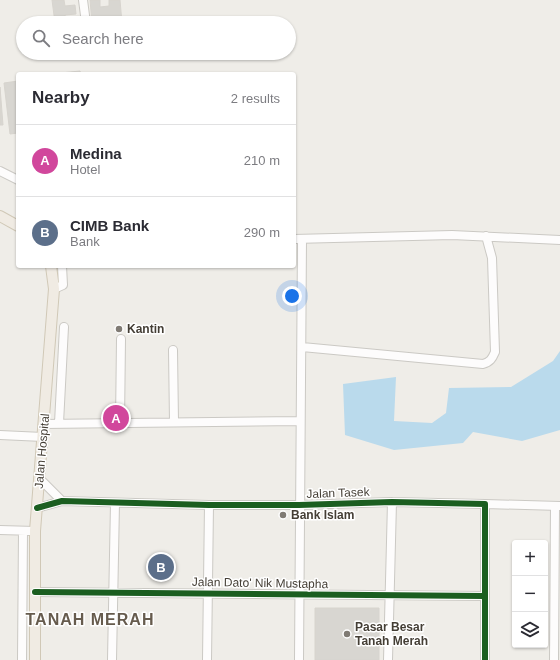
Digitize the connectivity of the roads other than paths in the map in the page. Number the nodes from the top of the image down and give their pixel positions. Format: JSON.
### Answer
{"nodes":[{"id":1,"x":83,"y":0,"type":"edge"},
{"id":2,"x":85,"y":16,"type":"edge"},
{"id":3,"x":0,"y":171,"type":"edge"},
{"id":4,"x":16,"y":179,"type":"edge"},
{"id":5,"x":0,"y":216,"type":"edge"},
{"id":6,"x":16,"y":225,"type":"edge"},
{"id":7,"x":486,"y":236,"type":"junction"},
{"id":8,"x":298,"y":240,"type":"edge"},
{"id":9,"x":560,"y":240,"type":"edge"},
{"id":10,"x":51,"y":268,"type":"edge"},
{"id":11,"x":62,"y":268,"type":"edge"},
{"id":12,"x":54,"y":289,"type":"junction"},
{"id":13,"x":64,"y":328,"type":"dead end"},
{"id":14,"x":121,"y":339,"type":"dead end"},
{"id":15,"x":302,"y":347,"type":"junction"},
{"id":16,"x":173,"y":350,"type":"dead end"},
{"id":17,"x":300,"y":421,"type":"junction"},
{"id":18,"x":174,"y":422,"type":"junction"},
{"id":19,"x":58,"y":423,"type":"junction"},
{"id":20,"x":120,"y":423,"type":"junction"},
{"id":21,"x":44,"y":424,"type":"junction"},
{"id":22,"x":0,"y":435,"type":"edge"},
{"id":23,"x":43,"y":437,"type":"junction"},
{"id":24,"x":40,"y":479,"type":"junction"},
{"id":25,"x":62,"y":501,"type":"junction"},
{"id":26,"x":392,"y":502,"type":"junction"},
{"id":27,"x":115,"y":503,"type":"junction"},
{"id":28,"x":485,"y":504,"type":"junction"},
{"id":29,"x":209,"y":505,"type":"junction"},
{"id":30,"x":299,"y":505,"type":"junction"},
{"id":31,"x":558,"y":506,"type":"edge"},
{"id":32,"x":37,"y":508,"type":"junction"},
{"id":33,"x":0,"y":530,"type":"edge"},
{"id":34,"x":22,"y":531,"type":"junction"},
{"id":35,"x":36,"y":531,"type":"junction"},
{"id":36,"x":35,"y":592,"type":"junction"},
{"id":37,"x":113,"y":592,"type":"junction"},
{"id":38,"x":208,"y":594,"type":"junction"},
{"id":39,"x":299,"y":595,"type":"junction"},
{"id":40,"x":390,"y":595,"type":"junction"},
{"id":41,"x":484,"y":596,"type":"junction"},
{"id":42,"x":22,"y":660,"type":"edge"},
{"id":43,"x":35,"y":660,"type":"edge"},
{"id":44,"x":112,"y":660,"type":"edge"},
{"id":45,"x":207,"y":660,"type":"edge"},
{"id":46,"x":299,"y":660,"type":"edge"},
{"id":47,"x":388,"y":660,"type":"edge"},
{"id":48,"x":485,"y":660,"type":"edge"},
{"id":49,"x":554,"y":660,"type":"edge"}],
"edges":[{"from":1,"to":2,"type":"street"},
{"from":3,"to":4,"type":"street"},
{"from":5,"to":6,"type":"main road"},
{"from":7,"to":8,"type":"street"},
{"from":7,"to":9,"type":"street"},
{"from":7,"to":15,"type":"street"},
{"from":8,"to":15,"type":"street"},
{"from":10,"to":12,"type":"main road","name":"Jalan Hospital"},
{"from":11,"to":12,"type":"street"},
{"from":12,"to":21,"type":"main road","name":"Jalan Hospital"},
{"from":13,"to":19,"type":"street"},
{"from":14,"to":20,"type":"street"},
{"from":15,"to":17,"type":"street"},
{"from":16,"to":18,"type":"street"},
{"from":17,"to":18,"type":"street"},
{"from":17,"to":30,"type":"street"},
{"from":18,"to":20,"type":"street"},
{"from":19,"to":20,"type":"street"},
{"from":19,"to":21,"type":"street"},
{"from":21,"to":23,"type":"main road","name":"Jalan Hospital"},
{"from":22,"to":23,"type":"street"},
{"from":23,"to":24,"type":"main road","name":"Jalan Hospital"},
{"from":24,"to":25,"type":"street"},
{"from":24,"to":32,"type":"main road","name":"Jalan Hospital"},
{"from":25,"to":27,"type":"street","name":"Jalan Tasek"},
{"from":25,"to":32,"type":"street","name":"Jalan Tasek"},
{"from":26,"to":28,"type":"street","name":"Jalan Tasek"},
{"from":26,"to":30,"type":"street","name":"Jalan Tasek"},
{"from":26,"to":40,"type":"street"},
{"from":27,"to":29,"type":"street","name":"Jalan Tasek"},
{"from":27,"to":37,"type":"street"},
{"from":28,"to":31,"type":"street","name":"Jalan Tasek"},
{"from":28,"to":41,"type":"street"},
{"from":29,"to":30,"type":"street","name":"Jalan Tasek"},
{"from":29,"to":38,"type":"street"},
{"from":30,"to":39,"type":"street"},
{"from":31,"to":49,"type":"street"},
{"from":32,"to":35,"type":"main road","name":"Jalan Hospital"},
{"from":33,"to":34,"type":"street"},
{"from":34,"to":35,"type":"street"},
{"from":34,"to":42,"type":"street"},
{"from":35,"to":36,"type":"main road","name":"Jalan Hospital"},
{"from":36,"to":37,"type":"street","name":"Jalan Dato' Nik Mustapha"},
{"from":36,"to":43,"type":"main road","name":"Jalan Hospital"},
{"from":37,"to":38,"type":"street","name":"Jalan Dato' Nik Mustapha"},
{"from":37,"to":44,"type":"street"},
{"from":38,"to":39,"type":"street","name":"Jalan Dato' Nik Mustapha"},
{"from":38,"to":45,"type":"street"},
{"from":39,"to":40,"type":"street","name":"Jalan Dato' Nik Mustapha"},
{"from":39,"to":46,"type":"street"},
{"from":40,"to":41,"type":"street","name":"Jalan Dato' Nik Mustapha"},
{"from":40,"to":47,"type":"street"},
{"from":41,"to":48,"type":"street"}]}
